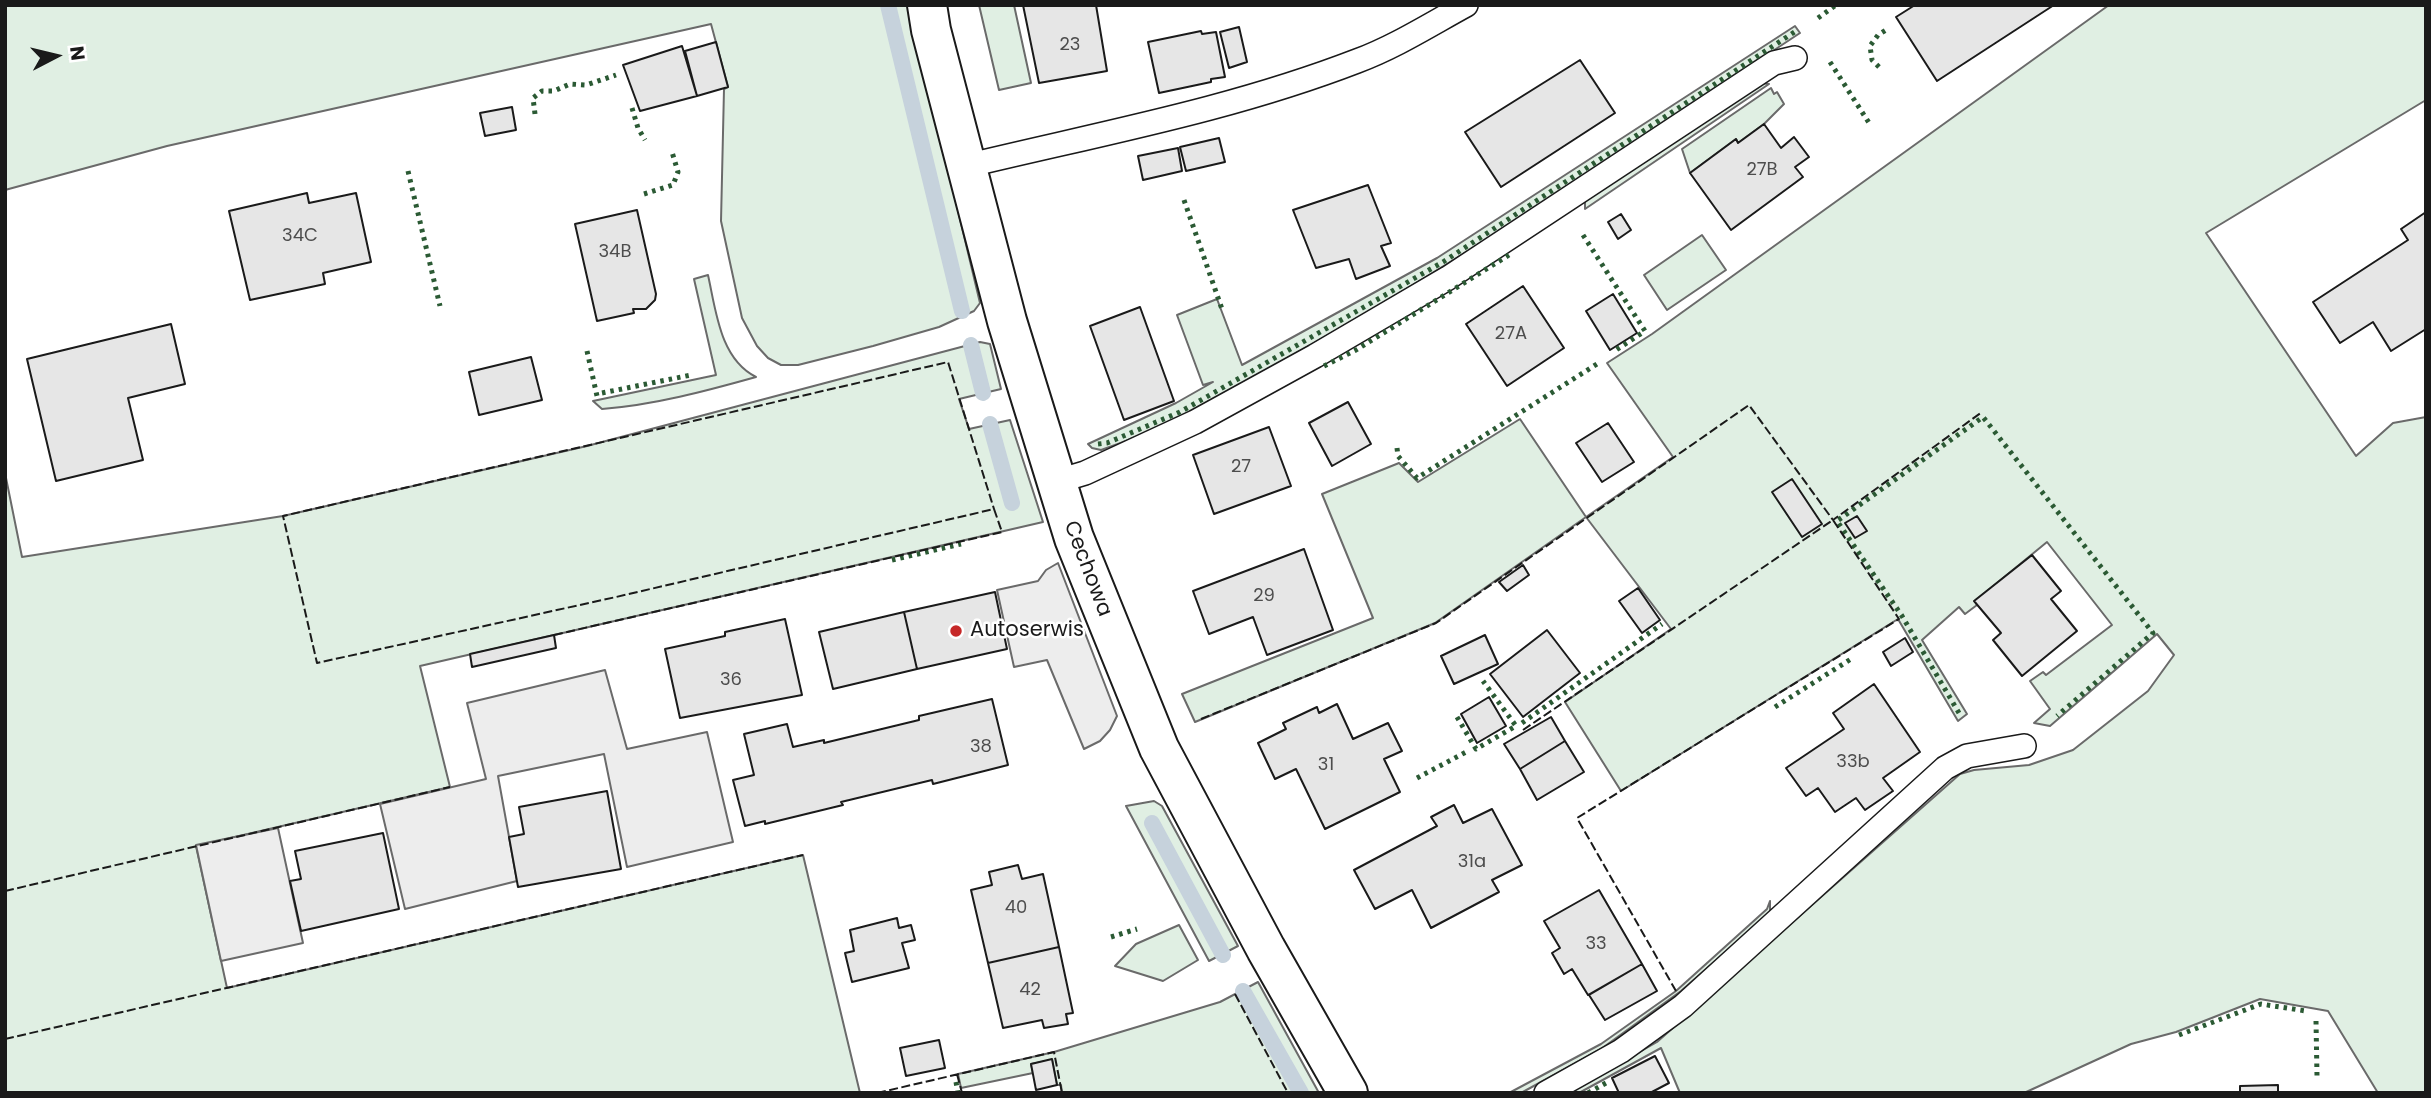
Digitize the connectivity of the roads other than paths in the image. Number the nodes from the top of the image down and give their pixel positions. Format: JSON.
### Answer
{"nodes":[{"id":1,"x":928,"y":5,"type":"edge"},
{"id":2,"x":1466,"y":5,"type":"edge"},
{"id":3,"x":1795,"y":58,"type":"dead end"},
{"id":4,"x":966,"y":166,"type":"junction"},
{"id":5,"x":1055,"y":482,"type":"junction"},
{"id":6,"x":2024,"y":746,"type":"dead end"},
{"id":7,"x":1349,"y":1093,"type":"edge"},
{"id":8,"x":1546,"y":1093,"type":"edge"}],
"edges":[{"from":1,"to":4,"type":"street","name":"Cechowa"},
{"from":2,"to":4,"type":"lane"},
{"from":3,"to":5,"type":"lane"},
{"from":4,"to":5,"type":"street","name":"Cechowa"},
{"from":5,"to":7,"type":"street","name":"Cechowa"},
{"from":6,"to":8,"type":"lane"}]}
